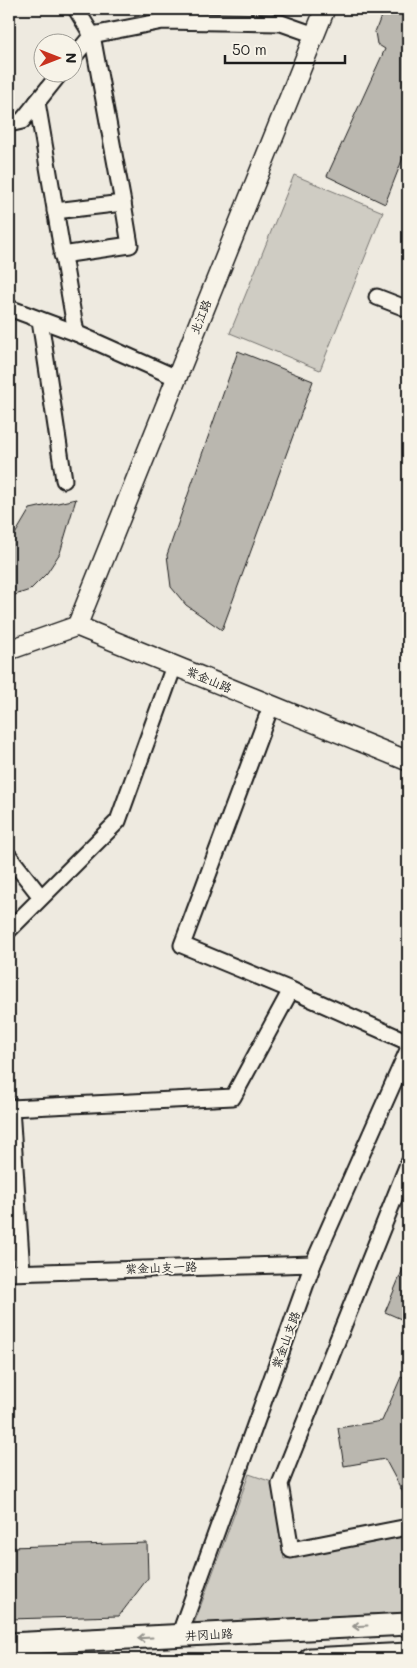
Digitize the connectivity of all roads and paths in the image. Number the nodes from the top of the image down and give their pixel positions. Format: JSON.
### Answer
{"nodes":[{"id":1,"x":76,"y":9,"type":"edge"},
{"id":2,"x":325,"y":9,"type":"edge"},
{"id":3,"x":92,"y":35,"type":"junction"},
{"id":4,"x":315,"y":35,"type":"junction"},
{"id":5,"x":82,"y":46,"type":"edge"},
{"id":6,"x":53,"y":82,"type":"edge"},
{"id":7,"x":37,"y":102,"type":"junction"},
{"id":8,"x":9,"y":124,"type":"edge"},
{"id":9,"x":123,"y":203,"type":"junction"},
{"id":10,"x":55,"y":211,"type":"junction"},
{"id":11,"x":62,"y":254,"type":"junction"},
{"id":12,"x":377,"y":297,"type":"dead end"},
{"id":13,"x":9,"y":308,"type":"edge"},
{"id":14,"x":408,"y":309,"type":"edge"},
{"id":15,"x":40,"y":320,"type":"junction"},
{"id":16,"x":76,"y":334,"type":"junction"},
{"id":17,"x":177,"y":378,"type":"junction"},
{"id":18,"x":64,"y":480,"type":"dead end"},
{"id":19,"x":77,"y":626,"type":"junction"},
{"id":20,"x":9,"y":650,"type":"edge"},
{"id":21,"x":174,"y":666,"type":"junction"},
{"id":22,"x":271,"y":706,"type":"junction"},
{"id":23,"x":408,"y":761,"type":"edge"},
{"id":24,"x":9,"y":856,"type":"edge"},
{"id":25,"x":41,"y":897,"type":"junction"},
{"id":26,"x":9,"y":930,"type":"edge"},
{"id":27,"x":291,"y":990,"type":"junction"},
{"id":28,"x":408,"y":1042,"type":"edge"},
{"id":29,"x":408,"y":1050,"type":"edge"},
{"id":30,"x":10,"y":1107,"type":"edge"},
{"id":31,"x":408,"y":1164,"type":"edge"},
{"id":32,"x":313,"y":1264,"type":"junction"},
{"id":33,"x":16,"y":1272,"type":"edge"},
{"id":34,"x":408,"y":1527,"type":"edge"},
{"id":35,"x":408,"y":1624,"type":"edge"},
{"id":36,"x":179,"y":1636,"type":"junction"},
{"id":37,"x":9,"y":1644,"type":"edge"},
{"id":38,"x":408,"y":1654,"type":"edge"},
{"id":39,"x":310,"y":1659,"type":"edge"}],
"edges":[{"from":1,"to":3,"type":"street"},
{"from":2,"to":4,"type":"street","name":"北江路"},
{"from":3,"to":4,"type":"street"},
{"from":3,"to":5,"type":"street"},
{"from":3,"to":9,"type":"street"},
{"from":4,"to":17,"type":"street","name":"北江路"},
{"from":6,"to":7,"type":"street"},
{"from":7,"to":8,"type":"street"},
{"from":7,"to":10,"type":"street"},
{"from":9,"to":10,"type":"street"},
{"from":9,"to":11,"type":"street"},
{"from":10,"to":11,"type":"street"},
{"from":11,"to":16,"type":"street"},
{"from":12,"to":14,"type":"street"},
{"from":13,"to":15,"type":"street"},
{"from":15,"to":16,"type":"street"},
{"from":15,"to":18,"type":"street"},
{"from":16,"to":17,"type":"street"},
{"from":17,"to":19,"type":"street","name":"北江路"},
{"from":19,"to":20,"type":"street"},
{"from":19,"to":21,"type":"street","name":"紫金山路"},
{"from":21,"to":22,"type":"street","name":"紫金山路"},
{"from":21,"to":25,"type":"street"},
{"from":22,"to":23,"type":"street","name":"紫金山路"},
{"from":22,"to":27,"type":"street"},
{"from":24,"to":25,"type":"street"},
{"from":25,"to":26,"type":"street"},
{"from":27,"to":28,"type":"street"},
{"from":27,"to":30,"type":"street"},
{"from":29,"to":32,"type":"street","name":"紫金山支路"},
{"from":30,"to":33,"type":"street"},
{"from":31,"to":34,"type":"street"},
{"from":32,"to":33,"type":"street","name":"紫金山支一路"},
{"from":32,"to":36,"type":"street","name":"紫金山支路"},
{"from":35,"to":36,"type":"main road","name":"井冈山路","one_way":true},
{"from":36,"to":37,"type":"main road","name":"井冈山路","one_way":true},
{"from":38,"to":39,"type":"main road"}]}
